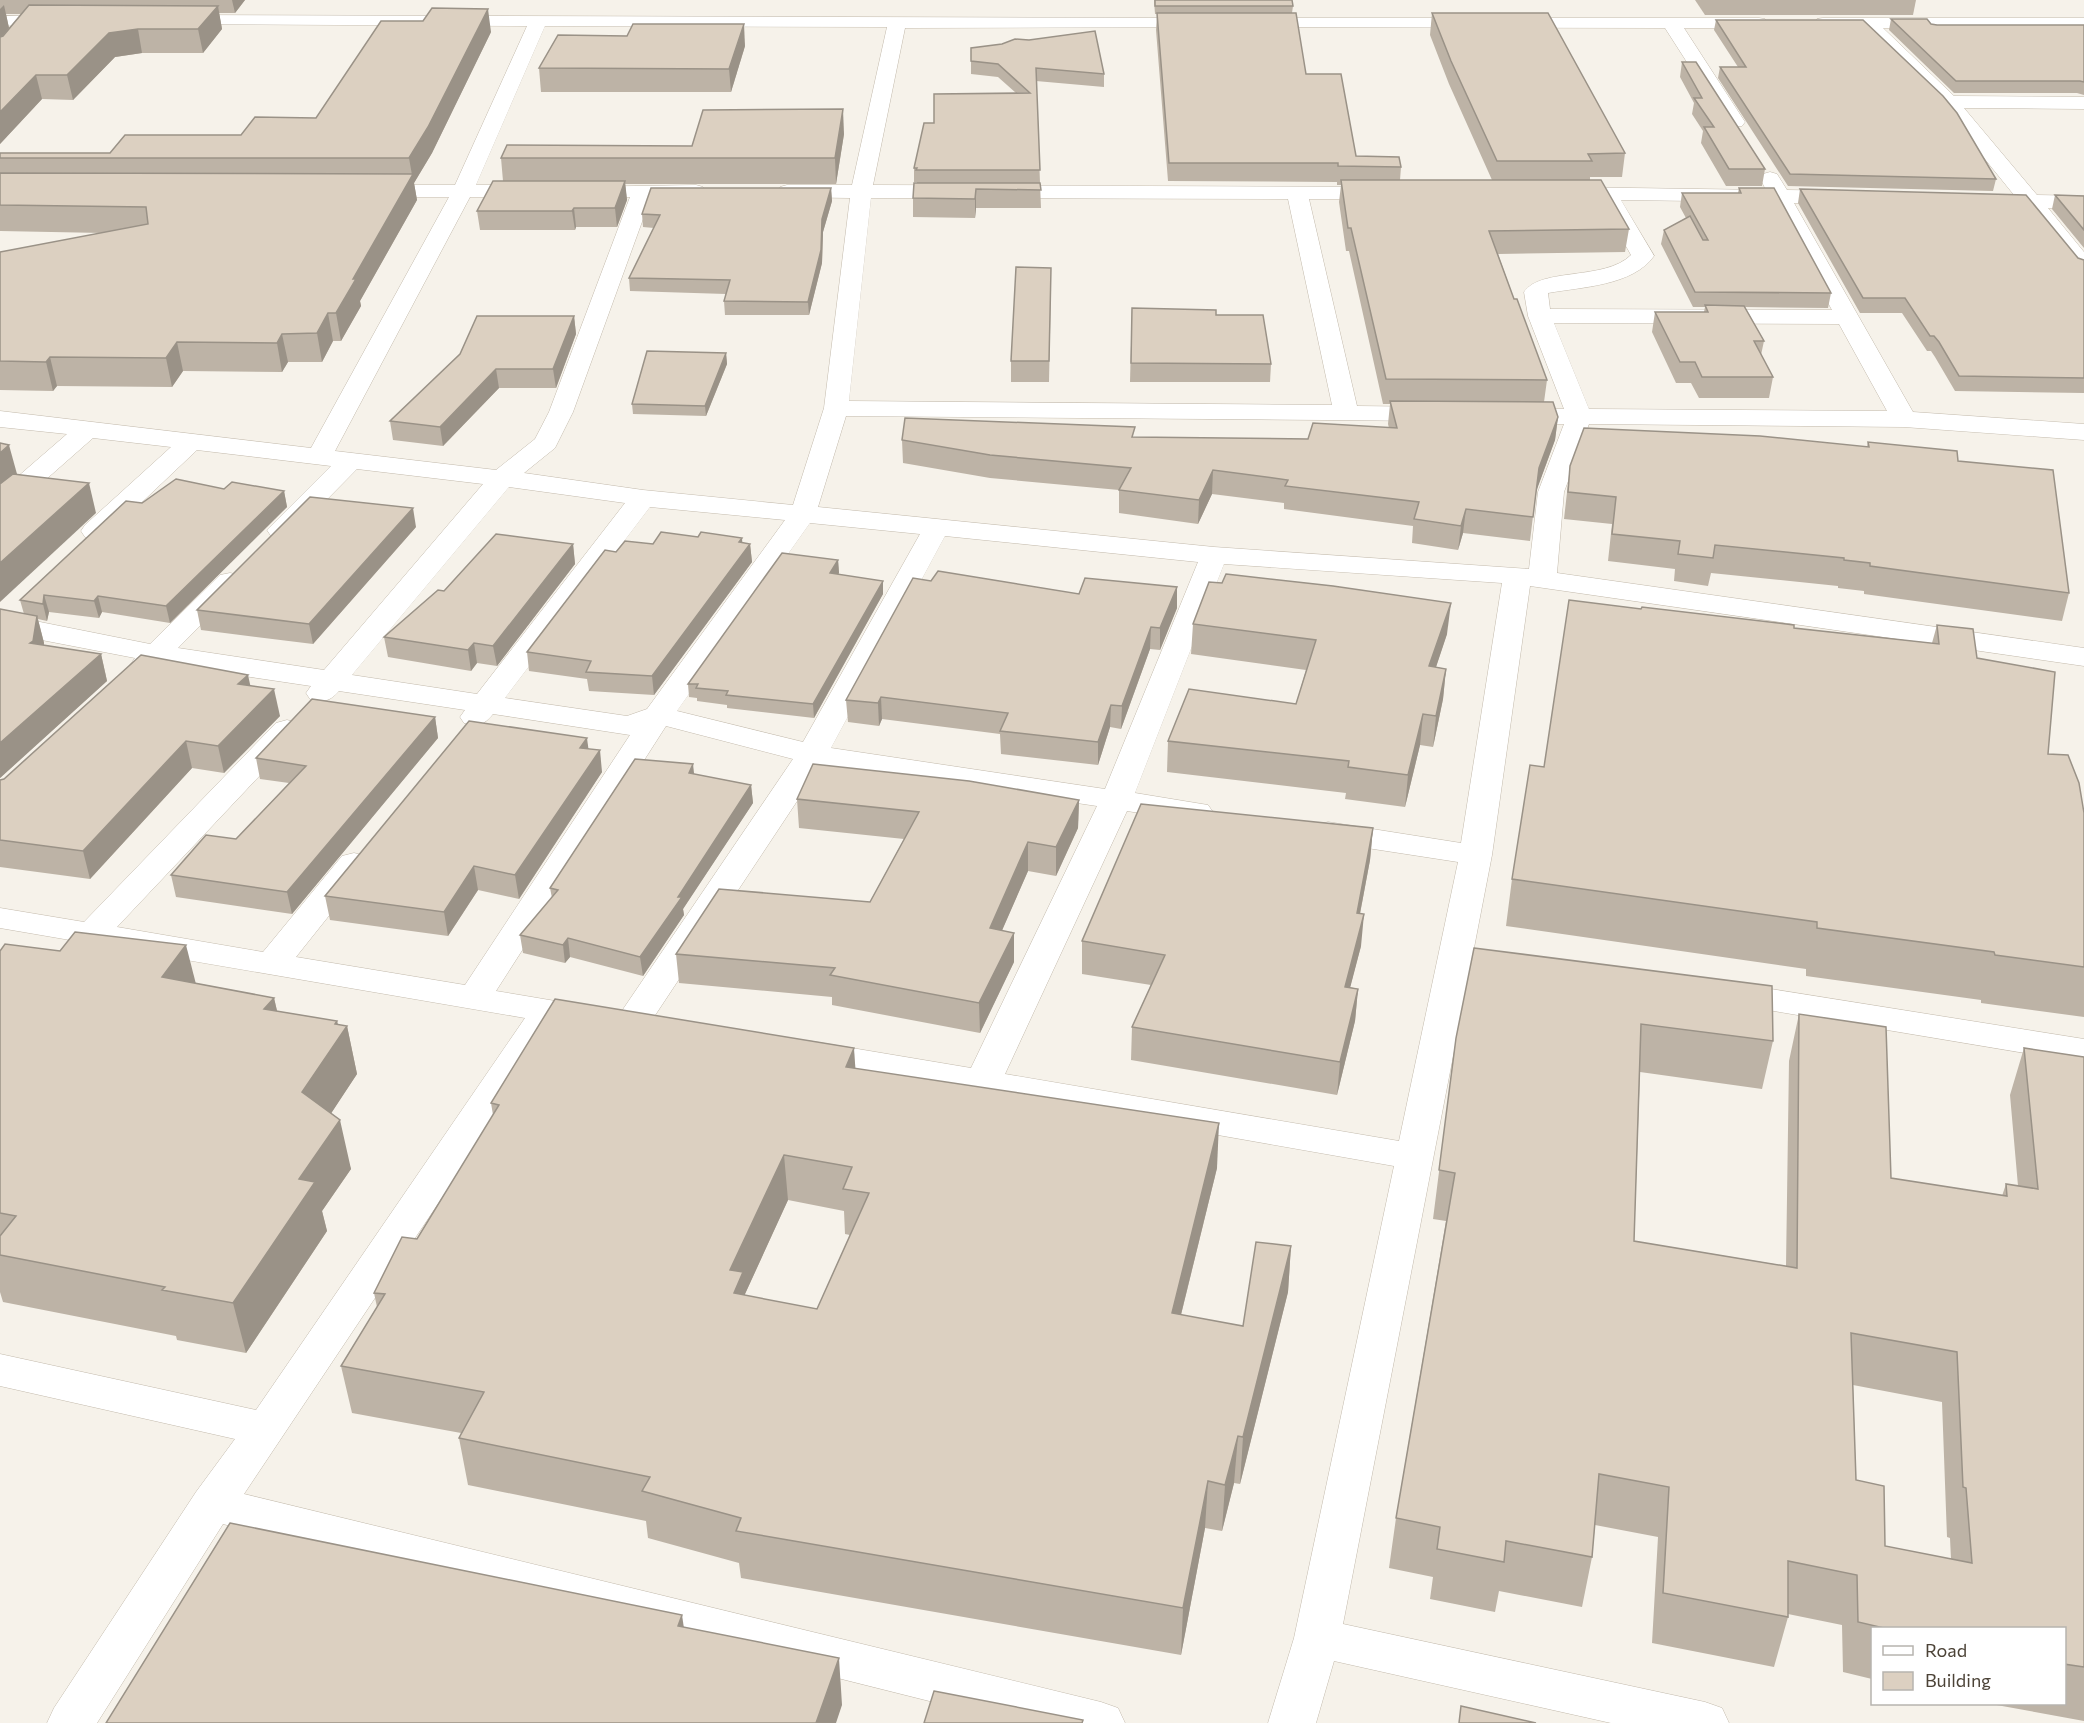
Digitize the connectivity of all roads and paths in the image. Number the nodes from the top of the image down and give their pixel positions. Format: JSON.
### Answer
{"nodes":[{"id":1,"x":273,"y":0,"type":"edge"},
{"id":2,"x":817,"y":0,"type":"edge"},
{"id":3,"x":29,"y":20,"type":"junction"},
{"id":4,"x":74,"y":20,"type":"edge"},
{"id":5,"x":153,"y":20,"type":"edge"},
{"id":6,"x":256,"y":20,"type":"junction"},
{"id":7,"x":0,"y":21,"type":"edge"},
{"id":8,"x":538,"y":21,"type":"junction"},
{"id":9,"x":824,"y":22,"type":"junction"},
{"id":10,"x":897,"y":22,"type":"junction"},
{"id":11,"x":1775,"y":22,"type":"edge"},
{"id":12,"x":1809,"y":22,"type":"edge"},
{"id":13,"x":1867,"y":22,"type":"junction"},
{"id":14,"x":1671,"y":23,"type":"junction"},
{"id":15,"x":2075,"y":23,"type":"edge"},
{"id":16,"x":15,"y":37,"type":"edge"},
{"id":17,"x":2084,"y":39,"type":"edge"},
{"id":18,"x":1949,"y":102,"type":"junction"},
{"id":19,"x":2084,"y":103,"type":"edge"},
{"id":20,"x":1748,"y":144,"type":"edge"},
{"id":21,"x":1761,"y":164,"type":"edge"},
{"id":22,"x":356,"y":190,"type":"edge"},
{"id":23,"x":463,"y":190,"type":"junction"},
{"id":24,"x":643,"y":191,"type":"junction"},
{"id":25,"x":712,"y":191,"type":"edge"},
{"id":26,"x":769,"y":191,"type":"edge"},
{"id":27,"x":861,"y":192,"type":"junction"},
{"id":28,"x":1297,"y":192,"type":"junction"},
{"id":29,"x":1404,"y":193,"type":"edge"},
{"id":30,"x":1548,"y":193,"type":"edge"},
{"id":31,"x":1607,"y":194,"type":"junction"},
{"id":32,"x":1780,"y":194,"type":"junction"},
{"id":33,"x":1864,"y":197,"type":"edge"},
{"id":34,"x":1971,"y":201,"type":"edge"},
{"id":35,"x":2031,"y":202,"type":"junction"},
{"id":36,"x":2084,"y":202,"type":"edge"},
{"id":37,"x":2084,"y":266,"type":"edge"},
{"id":38,"x":1540,"y":316,"type":"junction"},
{"id":39,"x":1849,"y":317,"type":"junction"},
{"id":40,"x":836,"y":408,"type":"junction"},
{"id":41,"x":1346,"y":413,"type":"junction"},
{"id":42,"x":1579,"y":416,"type":"junction"},
{"id":43,"x":0,"y":419,"type":"edge"},
{"id":44,"x":1904,"y":419,"type":"junction"},
{"id":45,"x":89,"y":428,"type":"junction"},
{"id":46,"x":2084,"y":432,"type":"edge"},
{"id":47,"x":193,"y":440,"type":"junction"},
{"id":48,"x":319,"y":456,"type":"junction"},
{"id":49,"x":351,"y":460,"type":"junction"},
{"id":50,"x":502,"y":478,"type":"junction"},
{"id":51,"x":643,"y":498,"type":"junction"},
{"id":52,"x":0,"y":506,"type":"edge"},
{"id":53,"x":803,"y":514,"type":"junction"},
{"id":54,"x":937,"y":527,"type":"junction"},
{"id":55,"x":79,"y":547,"type":"edge"},
{"id":56,"x":1214,"y":555,"type":"junction"},
{"id":57,"x":1529,"y":577,"type":"junction"},
{"id":58,"x":6,"y":616,"type":"edge"},
{"id":59,"x":158,"y":654,"type":"junction"},
{"id":60,"x":2084,"y":657,"type":"edge"},
{"id":61,"x":333,"y":681,"type":"junction"},
{"id":62,"x":123,"y":686,"type":"edge"},
{"id":63,"x":486,"y":704,"type":"junction"},
{"id":64,"x":658,"y":715,"type":"junction"},
{"id":65,"x":456,"y":740,"type":"edge"},
{"id":66,"x":812,"y":754,"type":"junction"},
{"id":67,"x":1116,"y":800,"type":"junction"},
{"id":68,"x":1221,"y":816,"type":"edge"},
{"id":69,"x":1302,"y":828,"type":"edge"},
{"id":70,"x":375,"y":838,"type":"edge"},
{"id":71,"x":1476,"y":855,"type":"junction"},
{"id":72,"x":0,"y":918,"type":"edge"},
{"id":73,"x":44,"y":926,"type":"junction"},
{"id":74,"x":92,"y":934,"type":"junction"},
{"id":75,"x":15,"y":956,"type":"edge"},
{"id":76,"x":272,"y":964,"type":"junction"},
{"id":77,"x":1694,"y":987,"type":"edge"},
{"id":78,"x":474,"y":998,"type":"junction"},
{"id":79,"x":548,"y":1011,"type":"junction"},
{"id":80,"x":631,"y":1024,"type":"junction"},
{"id":81,"x":666,"y":1030,"type":"edge"},
{"id":82,"x":783,"y":1049,"type":"edge"},
{"id":83,"x":2084,"y":1051,"type":"edge"},
{"id":84,"x":982,"y":1081,"type":"junction"},
{"id":85,"x":1415,"y":1157,"type":"junction"},
{"id":86,"x":0,"y":1370,"type":"edge"},
{"id":87,"x":266,"y":1429,"type":"junction"},
{"id":88,"x":212,"y":1504,"type":"junction"},
{"id":89,"x":1317,"y":1638,"type":"junction"},
{"id":90,"x":71,"y":1723,"type":"edge"},
{"id":91,"x":1101,"y":1723,"type":"edge"},
{"id":92,"x":1292,"y":1723,"type":"edge"},
{"id":93,"x":1705,"y":1723,"type":"edge"}],
"edges":[{"from":1,"to":6,"type":"street"},
{"from":2,"to":9,"type":"street"},
{"from":3,"to":4,"type":"street"},
{"from":3,"to":7,"type":"street"},
{"from":3,"to":16,"type":"street"},
{"from":5,"to":6,"type":"street"},
{"from":6,"to":8,"type":"street"},
{"from":8,"to":9,"type":"street"},
{"from":8,"to":23,"type":"street"},
{"from":9,"to":10,"type":"street"},
{"from":10,"to":14,"type":"street"},
{"from":10,"to":27,"type":"street"},
{"from":11,"to":14,"type":"street"},
{"from":12,"to":13,"type":"street"},
{"from":13,"to":15,"type":"street"},
{"from":13,"to":18,"type":"street"},
{"from":14,"to":20,"type":"street"},
{"from":15,"to":17,"type":"street"},
{"from":18,"to":19,"type":"street"},
{"from":18,"to":35,"type":"street"},
{"from":21,"to":32,"type":"street"},
{"from":22,"to":23,"type":"street"},
{"from":23,"to":24,"type":"street"},
{"from":23,"to":48,"type":"street"},
{"from":24,"to":25,"type":"street"},
{"from":24,"to":50,"type":"street"},
{"from":26,"to":27,"type":"street"},
{"from":27,"to":28,"type":"street"},
{"from":27,"to":40,"type":"street"},
{"from":28,"to":29,"type":"street"},
{"from":28,"to":41,"type":"street"},
{"from":30,"to":31,"type":"street"},
{"from":31,"to":32,"type":"street"},
{"from":31,"to":38,"type":"street"},
{"from":32,"to":33,"type":"street"},
{"from":32,"to":39,"type":"street"},
{"from":34,"to":35,"type":"street"},
{"from":35,"to":36,"type":"street"},
{"from":35,"to":37,"type":"street"},
{"from":38,"to":39,"type":"street"},
{"from":38,"to":42,"type":"street"},
{"from":39,"to":44,"type":"street"},
{"from":40,"to":41,"type":"street"},
{"from":40,"to":53,"type":"street"},
{"from":41,"to":42,"type":"street"},
{"from":42,"to":44,"type":"street"},
{"from":42,"to":57,"type":"street"},
{"from":43,"to":45,"type":"street"},
{"from":44,"to":46,"type":"street"},
{"from":45,"to":47,"type":"street"},
{"from":45,"to":52,"type":"street"},
{"from":47,"to":48,"type":"street"},
{"from":47,"to":55,"type":"street"},
{"from":48,"to":49,"type":"street"},
{"from":49,"to":50,"type":"street"},
{"from":49,"to":59,"type":"street"},
{"from":50,"to":51,"type":"street"},
{"from":50,"to":61,"type":"street"},
{"from":51,"to":53,"type":"street"},
{"from":51,"to":63,"type":"street"},
{"from":53,"to":54,"type":"street"},
{"from":53,"to":64,"type":"street"},
{"from":54,"to":56,"type":"street"},
{"from":54,"to":66,"type":"street"},
{"from":56,"to":57,"type":"street"},
{"from":56,"to":67,"type":"street"},
{"from":57,"to":60,"type":"street"},
{"from":57,"to":71,"type":"street"},
{"from":58,"to":59,"type":"street"},
{"from":59,"to":61,"type":"street"},
{"from":59,"to":62,"type":"street"},
{"from":61,"to":63,"type":"street"},
{"from":61,"to":74,"type":"street"},
{"from":63,"to":64,"type":"street"},
{"from":63,"to":65,"type":"street"},
{"from":64,"to":66,"type":"street"},
{"from":64,"to":78,"type":"street"},
{"from":66,"to":67,"type":"street"},
{"from":66,"to":80,"type":"street"},
{"from":67,"to":68,"type":"street"},
{"from":67,"to":84,"type":"street"},
{"from":69,"to":71,"type":"street"},
{"from":70,"to":76,"type":"street"},
{"from":71,"to":85,"type":"street"},
{"from":72,"to":73,"type":"street"},
{"from":73,"to":74,"type":"street"},
{"from":73,"to":75,"type":"street"},
{"from":74,"to":76,"type":"street"},
{"from":76,"to":78,"type":"street"},
{"from":77,"to":83,"type":"street"},
{"from":78,"to":79,"type":"street"},
{"from":79,"to":80,"type":"street"},
{"from":79,"to":87,"type":"street"},
{"from":80,"to":81,"type":"street"},
{"from":82,"to":84,"type":"street"},
{"from":84,"to":85,"type":"street"},
{"from":85,"to":89,"type":"street"},
{"from":86,"to":87,"type":"street"},
{"from":87,"to":88,"type":"street"},
{"from":88,"to":90,"type":"street"},
{"from":88,"to":91,"type":"street"},
{"from":89,"to":92,"type":"street"},
{"from":89,"to":93,"type":"street"}]}
